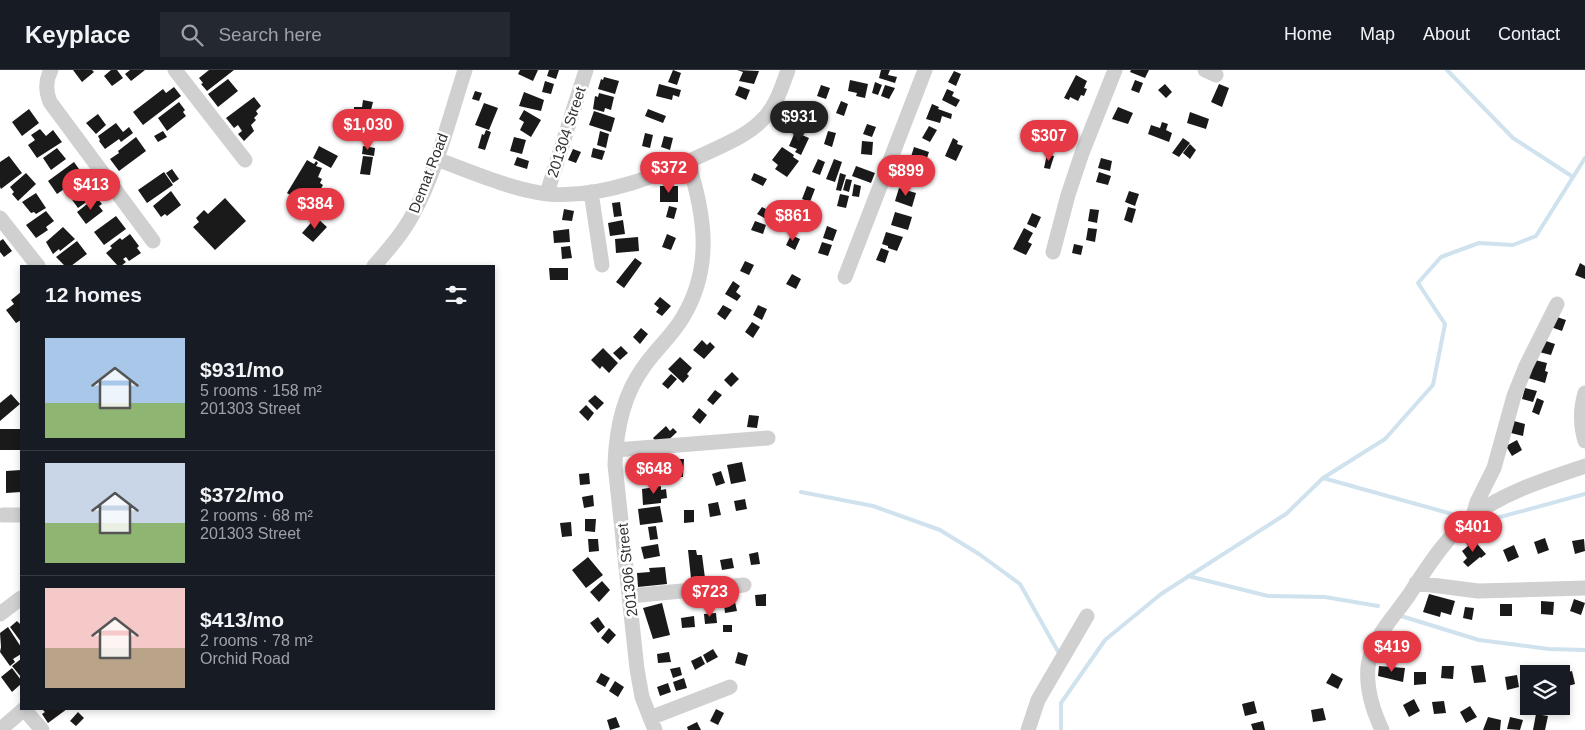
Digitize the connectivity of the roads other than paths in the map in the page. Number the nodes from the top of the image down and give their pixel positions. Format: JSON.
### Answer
{"nodes":[{"id":1,"x":51,"y":70,"type":"edge"},
{"id":2,"x":175,"y":70,"type":"edge"},
{"id":3,"x":465,"y":70,"type":"edge"},
{"id":4,"x":586,"y":70,"type":"edge"},
{"id":5,"x":788,"y":70,"type":"edge"},
{"id":6,"x":925,"y":70,"type":"edge"},
{"id":7,"x":1115,"y":70,"type":"edge"},
{"id":8,"x":436,"y":159,"type":"junction"},
{"id":9,"x":245,"y":160,"type":"dead end"},
{"id":10,"x":688,"y":162,"type":"junction"},
{"id":11,"x":591,"y":192,"type":"junction"},
{"id":12,"x":547,"y":194,"type":"junction"},
{"id":13,"x":0,"y":218,"type":"edge"},
{"id":14,"x":153,"y":241,"type":"dead end"},
{"id":15,"x":1053,"y":252,"type":"dead end"},
{"id":16,"x":37,"y":265,"type":"edge"},
{"id":17,"x":375,"y":265,"type":"edge"},
{"id":18,"x":602,"y":265,"type":"dead end"},
{"id":19,"x":845,"y":277,"type":"dead end"},
{"id":20,"x":1557,"y":304,"type":"dead end"},
{"id":21,"x":1585,"y":393,"type":"edge"},
{"id":22,"x":768,"y":438,"type":"dead end"},
{"id":23,"x":1585,"y":441,"type":"edge"},
{"id":24,"x":616,"y":450,"type":"junction"},
{"id":25,"x":1585,"y":466,"type":"edge"},
{"id":26,"x":3,"y":515,"type":"dead end"},
{"id":27,"x":20,"y":515,"type":"edge"},
{"id":28,"x":1473,"y":516,"type":"junction"},
{"id":29,"x":1416,"y":583,"type":"junction"},
{"id":30,"x":744,"y":585,"type":"dead end"},
{"id":31,"x":1585,"y":588,"type":"edge"},
{"id":32,"x":630,"y":596,"type":"junction"},
{"id":33,"x":20,"y":599,"type":"edge"},
{"id":34,"x":0,"y":614,"type":"edge"},
{"id":35,"x":1087,"y":616,"type":"dead end"},
{"id":36,"x":730,"y":687,"type":"dead end"},
{"id":37,"x":23,"y":710,"type":"edge"},
{"id":38,"x":25,"y":710,"type":"edge"},
{"id":39,"x":652,"y":724,"type":"edge"},
{"id":40,"x":0,"y":730,"type":"edge"},
{"id":41,"x":42,"y":730,"type":"edge"},
{"id":42,"x":1028,"y":730,"type":"edge"},
{"id":43,"x":1382,"y":730,"type":"edge"}],
"edges":[{"from":1,"to":14,"type":"street"},
{"from":2,"to":9,"type":"street"},
{"from":3,"to":8,"type":"street","name":"Demat Road"},
{"from":4,"to":12,"type":"street","name":"201304 Street"},
{"from":5,"to":10,"type":"street"},
{"from":6,"to":19,"type":"street"},
{"from":7,"to":15,"type":"street"},
{"from":8,"to":12,"type":"street"},
{"from":8,"to":17,"type":"street","name":"Demat Road"},
{"from":10,"to":11,"type":"street"},
{"from":10,"to":24,"type":"street","name":"201306 Street"},
{"from":11,"to":12,"type":"street"},
{"from":11,"to":18,"type":"street"},
{"from":13,"to":16,"type":"street"},
{"from":20,"to":28,"type":"street"},
{"from":21,"to":23,"type":"street"},
{"from":22,"to":24,"type":"street"},
{"from":24,"to":32,"type":"street","name":"201306 Street"},
{"from":25,"to":28,"type":"street"},
{"from":26,"to":27,"type":"street"},
{"from":28,"to":29,"type":"street"},
{"from":29,"to":31,"type":"street"},
{"from":29,"to":43,"type":"street"},
{"from":30,"to":32,"type":"street"},
{"from":32,"to":39,"type":"street","name":"201306 Street"},
{"from":33,"to":34,"type":"street"},
{"from":35,"to":42,"type":"street"},
{"from":36,"to":39,"type":"street"},
{"from":37,"to":40,"type":"street"},
{"from":38,"to":41,"type":"street"}]}
